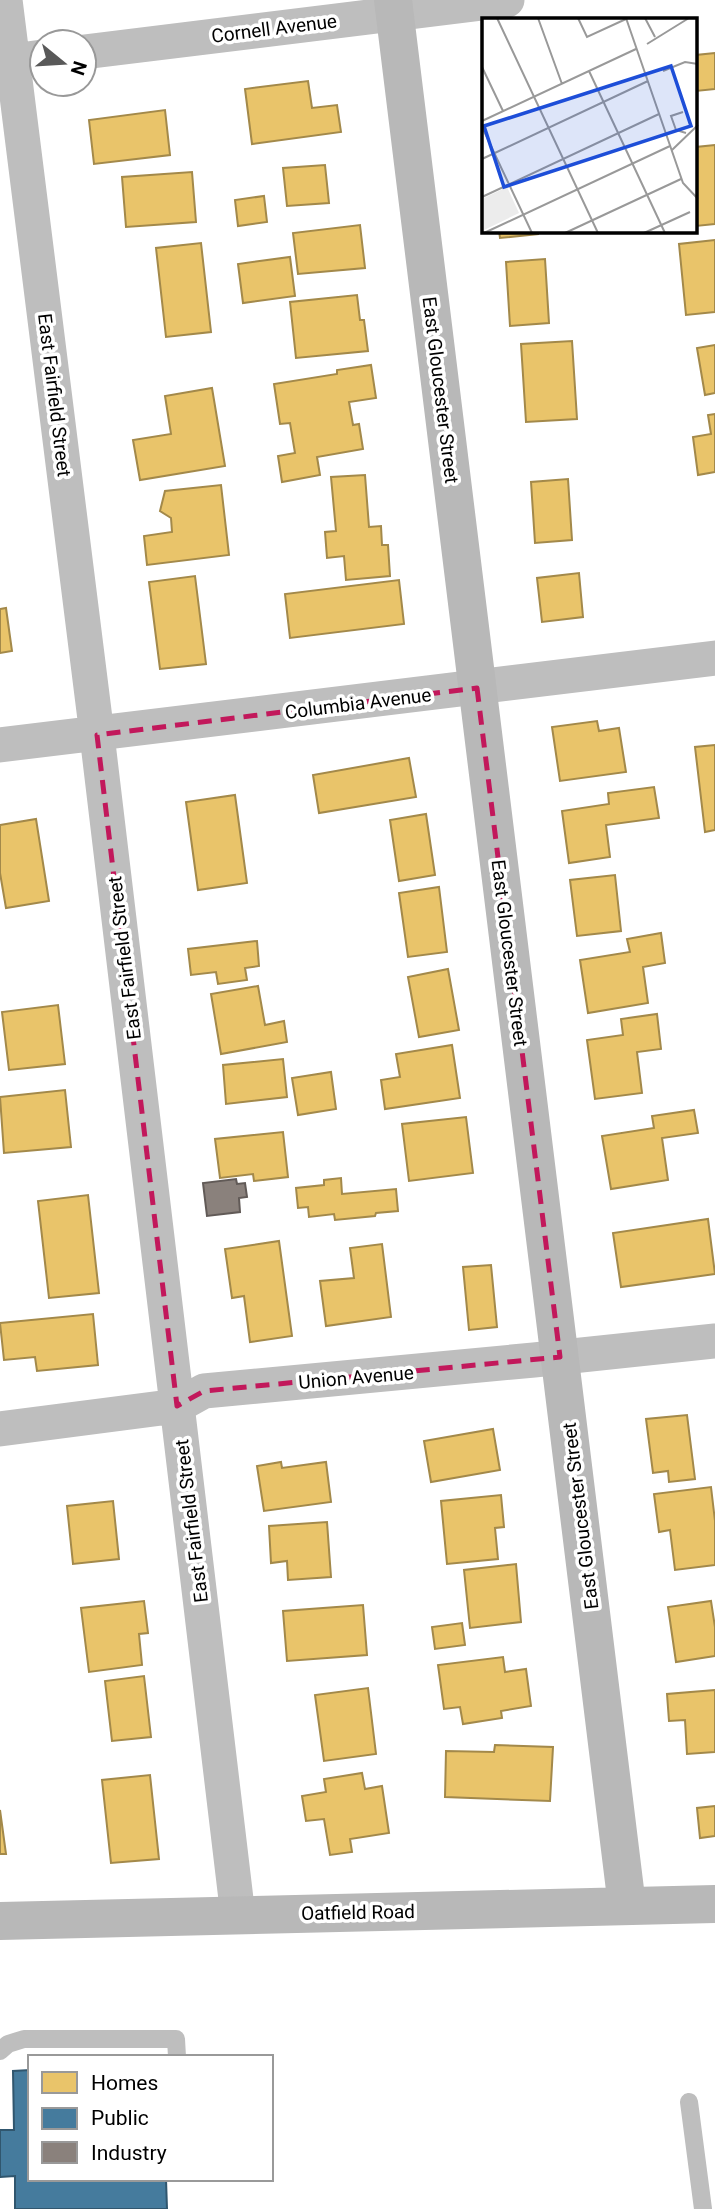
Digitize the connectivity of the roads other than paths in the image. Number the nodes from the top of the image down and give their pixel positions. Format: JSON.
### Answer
{"nodes":[{"id":1,"x":5,"y":0,"type":"edge"},
{"id":2,"x":507,"y":0,"type":"edge"},
{"id":3,"x":393,"y":7,"type":"edge"},
{"id":4,"x":98,"y":50,"type":"edge"},
{"id":5,"x":18,"y":60,"type":"edge"},
{"id":6,"x":715,"y":658,"type":"edge"},
{"id":7,"x":477,"y":688,"type":"junction"},
{"id":8,"x":97,"y":734,"type":"junction"},
{"id":9,"x":0,"y":745,"type":"edge"},
{"id":10,"x":715,"y":1340,"type":"edge"},
{"id":11,"x":560,"y":1357,"type":"junction"},
{"id":12,"x":177,"y":1406,"type":"junction"},
{"id":13,"x":0,"y":1429,"type":"edge"},
{"id":14,"x":715,"y":1904,"type":"edge"},
{"id":15,"x":627,"y":1906,"type":"junction"},
{"id":16,"x":238,"y":1916,"type":"junction"},
{"id":17,"x":0,"y":1920,"type":"edge"},
{"id":18,"x":0,"y":2051,"type":"edge"},
{"id":19,"x":177,"y":2055,"type":"edge"},
{"id":20,"x":689,"y":2102,"type":"dead end"},
{"id":21,"x":703,"y":2209,"type":"edge"}],
"edges":[{"from":1,"to":5,"type":"street","name":"East Fairfield Street"},
{"from":2,"to":3,"type":"street","name":"Cornell Avenue"},
{"from":3,"to":4,"type":"street","name":"Cornell Avenue"},
{"from":3,"to":7,"type":"street","name":"East Gloucester Street"},
{"from":5,"to":8,"type":"street","name":"East Fairfield Street"},
{"from":6,"to":7,"type":"street","name":"Columbia Avenue"},
{"from":7,"to":8,"type":"street","name":"Columbia Avenue"},
{"from":7,"to":11,"type":"street","name":"East Gloucester Street"},
{"from":8,"to":9,"type":"street","name":"Columbia Avenue"},
{"from":8,"to":12,"type":"street","name":"East Fairfield Street"},
{"from":10,"to":11,"type":"street","name":"Union Avenue"},
{"from":11,"to":12,"type":"street","name":"Union Avenue"},
{"from":11,"to":15,"type":"street","name":"East Gloucester Street"},
{"from":12,"to":13,"type":"street","name":"Union Avenue"},
{"from":12,"to":16,"type":"street","name":"East Fairfield Street"},
{"from":14,"to":15,"type":"street","name":"Oatfield Road"},
{"from":15,"to":16,"type":"street","name":"Oatfield Road"},
{"from":16,"to":17,"type":"street","name":"Oatfield Road"},
{"from":18,"to":19,"type":"lane"},
{"from":20,"to":21,"type":"lane"}]}
